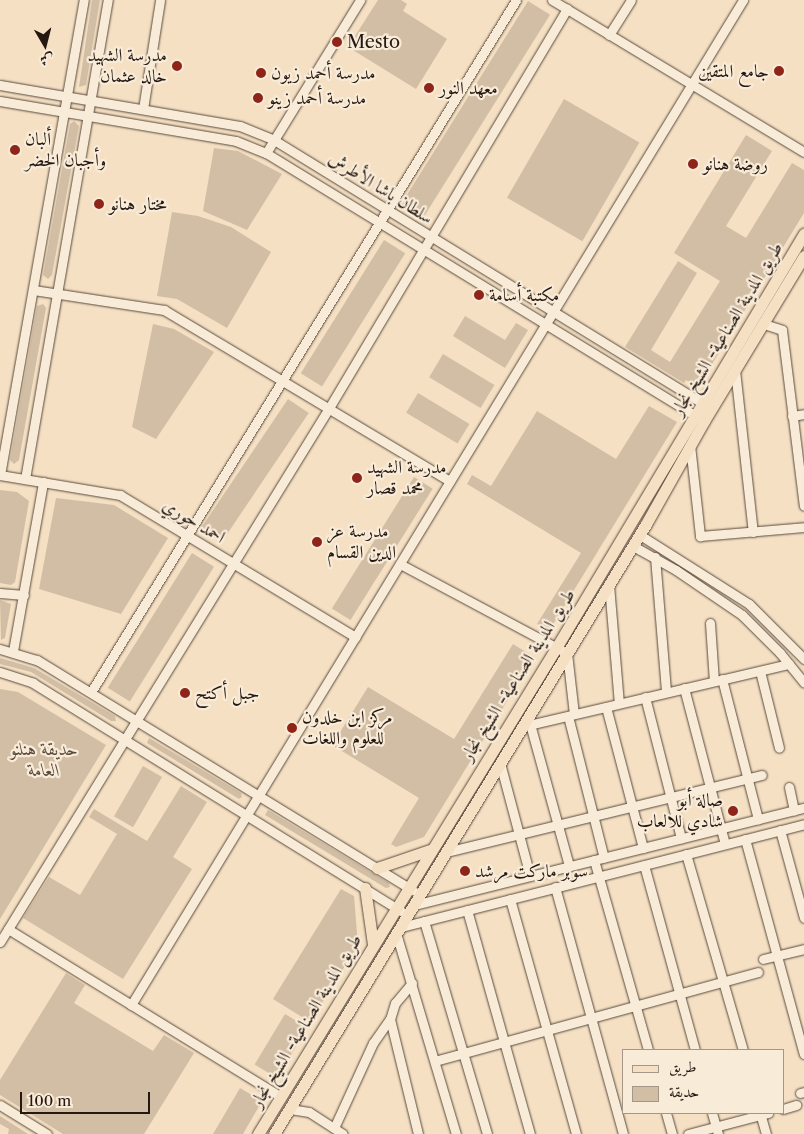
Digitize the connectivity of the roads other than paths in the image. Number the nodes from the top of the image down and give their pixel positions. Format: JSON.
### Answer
{"nodes":[{"id":1,"x":84,"y":0,"type":"edge"},
{"id":2,"x":108,"y":0,"type":"edge"},
{"id":3,"x":160,"y":0,"type":"edge"},
{"id":4,"x":360,"y":0,"type":"edge"},
{"id":5,"x":516,"y":0,"type":"edge"},
{"id":6,"x":552,"y":0,"type":"edge"},
{"id":7,"x":631,"y":0,"type":"edge"},
{"id":8,"x":743,"y":0,"type":"edge"},
{"id":9,"x":567,"y":9,"type":"junction"},
{"id":10,"x":609,"y":35,"type":"junction"},
{"id":11,"x":0,"y":85,"type":"edge"},
{"id":12,"x":691,"y":86,"type":"junction"},
{"id":13,"x":67,"y":96,"type":"junction"},
{"id":14,"x":91,"y":100,"type":"junction"},
{"id":15,"x":0,"y":101,"type":"edge"},
{"id":16,"x":143,"y":109,"type":"junction"},
{"id":17,"x":64,"y":112,"type":"junction"},
{"id":18,"x":88,"y":116,"type":"junction"},
{"id":19,"x":274,"y":140,"type":"junction"},
{"id":20,"x":804,"y":152,"type":"edge"},
{"id":21,"x":266,"y":153,"type":"junction"},
{"id":22,"x":387,"y":211,"type":"junction"},
{"id":23,"x":379,"y":224,"type":"junction"},
{"id":24,"x":804,"y":233,"type":"edge"},
{"id":25,"x":430,"y":238,"type":"junction"},
{"id":26,"x":422,"y":251,"type":"junction"},
{"id":27,"x":803,"y":258,"type":"edge"},
{"id":28,"x":33,"y":290,"type":"junction"},
{"id":29,"x":57,"y":294,"type":"junction"},
{"id":30,"x":553,"y":312,"type":"junction"},
{"id":31,"x":764,"y":324,"type":"junction"},
{"id":32,"x":545,"y":325,"type":"junction"},
{"id":33,"x":735,"y":370,"type":"junction"},
{"id":34,"x":283,"y":380,"type":"junction"},
{"id":35,"x":707,"y":406,"type":"junction"},
{"id":36,"x":329,"y":408,"type":"junction"},
{"id":37,"x":804,"y":414,"type":"edge"},
{"id":38,"x":792,"y":416,"type":"junction"},
{"id":39,"x":699,"y":418,"type":"junction"},
{"id":40,"x":690,"y":445,"type":"junction"},
{"id":41,"x":0,"y":475,"type":"edge"},
{"id":42,"x":25,"y":479,"type":"junction"},
{"id":43,"x":450,"y":481,"type":"junction"},
{"id":44,"x":43,"y":482,"type":"junction"},
{"id":45,"x":804,"y":506,"type":"edge"},
{"id":46,"x":804,"y":527,"type":"edge"},
{"id":47,"x":753,"y":532,"type":"junction"},
{"id":48,"x":640,"y":534,"type":"junction"},
{"id":49,"x":187,"y":536,"type":"junction"},
{"id":50,"x":633,"y":546,"type":"junction"},
{"id":51,"x":655,"y":557,"type":"junction"},
{"id":52,"x":234,"y":564,"type":"junction"},
{"id":53,"x":400,"y":564,"type":"junction"},
{"id":54,"x":609,"y":585,"type":"junction"},
{"id":55,"x":733,"y":591,"type":"junction"},
{"id":56,"x":0,"y":593,"type":"edge"},
{"id":57,"x":24,"y":595,"type":"junction"},
{"id":58,"x":724,"y":601,"type":"junction"},
{"id":59,"x":710,"y":623,"type":"dead end"},
{"id":60,"x":355,"y":637,"type":"junction"},
{"id":61,"x":556,"y":648,"type":"junction"},
{"id":62,"x":0,"y":649,"type":"edge"},
{"id":63,"x":14,"y":651,"type":"junction"},
{"id":64,"x":567,"y":653,"type":"junction"},
{"id":65,"x":804,"y":659,"type":"edge"},
{"id":66,"x":789,"y":664,"type":"junction"},
{"id":67,"x":760,"y":671,"type":"junction"},
{"id":68,"x":0,"y":672,"type":"edge"},
{"id":69,"x":718,"y":680,"type":"junction"},
{"id":70,"x":804,"y":684,"type":"edge"},
{"id":71,"x":684,"y":688,"type":"junction"},
{"id":72,"x":91,"y":692,"type":"junction"},
{"id":73,"x":666,"y":692,"type":"junction"},
{"id":74,"x":645,"y":698,"type":"junction"},
{"id":75,"x":619,"y":704,"type":"junction"},
{"id":76,"x":606,"y":707,"type":"junction"},
{"id":77,"x":571,"y":715,"type":"junction"},
{"id":78,"x":138,"y":720,"type":"junction"},
{"id":79,"x":527,"y":725,"type":"junction"},
{"id":80,"x":126,"y":740,"type":"junction"},
{"id":81,"x":779,"y":748,"type":"dead end"},
{"id":82,"x":500,"y":763,"type":"junction"},
{"id":83,"x":762,"y":774,"type":"dead end"},
{"id":84,"x":747,"y":778,"type":"junction"},
{"id":85,"x":789,"y":787,"type":"dead end"},
{"id":86,"x":710,"y":788,"type":"junction"},
{"id":87,"x":259,"y":795,"type":"junction"},
{"id":88,"x":670,"y":798,"type":"junction"},
{"id":89,"x":632,"y":807,"type":"junction"},
{"id":90,"x":804,"y":808,"type":"edge"},
{"id":91,"x":794,"y":810,"type":"junction"},
{"id":92,"x":247,"y":815,"type":"junction"},
{"id":93,"x":594,"y":817,"type":"junction"},
{"id":94,"x":758,"y":819,"type":"junction"},
{"id":95,"x":804,"y":824,"type":"edge"},
{"id":96,"x":558,"y":826,"type":"junction"},
{"id":97,"x":720,"y":829,"type":"junction"},
{"id":98,"x":780,"y":830,"type":"junction"},
{"id":99,"x":519,"y":835,"type":"junction"},
{"id":100,"x":681,"y":838,"type":"junction"},
{"id":101,"x":745,"y":839,"type":"junction"},
{"id":102,"x":724,"y":844,"type":"junction"},
{"id":103,"x":643,"y":848,"type":"junction"},
{"id":104,"x":430,"y":850,"type":"junction"},
{"id":105,"x":446,"y":852,"type":"junction"},
{"id":106,"x":686,"y":854,"type":"junction"},
{"id":107,"x":604,"y":858,"type":"junction"},
{"id":108,"x":594,"y":860,"type":"junction"},
{"id":109,"x":644,"y":865,"type":"junction"},
{"id":110,"x":569,"y":866,"type":"junction"},
{"id":111,"x":377,"y":868,"type":"junction"},
{"id":112,"x":530,"y":876,"type":"junction"},
{"id":113,"x":599,"y":876,"type":"junction"},
{"id":114,"x":408,"y":887,"type":"junction"},
{"id":115,"x":555,"y":887,"type":"junction"},
{"id":116,"x":364,"y":888,"type":"junction"},
{"id":117,"x":420,"y":895,"type":"junction"},
{"id":118,"x":510,"y":899,"type":"junction"},
{"id":119,"x":414,"y":905,"type":"junction"},
{"id":120,"x":395,"y":907,"type":"junction"},
{"id":121,"x":467,"y":910,"type":"junction"},
{"id":122,"x":408,"y":915,"type":"junction"},
{"id":123,"x":804,"y":918,"type":"edge"},
{"id":124,"x":424,"y":921,"type":"junction"},
{"id":125,"x":8,"y":929,"type":"junction"},
{"id":126,"x":399,"y":930,"type":"junction"},
{"id":127,"x":0,"y":942,"type":"edge"},
{"id":128,"x":373,"y":944,"type":"junction"},
{"id":129,"x":804,"y":949,"type":"edge"},
{"id":130,"x":777,"y":956,"type":"junction"},
{"id":131,"x":763,"y":959,"type":"dead end"},
{"id":132,"x":758,"y":972,"type":"dead end"},
{"id":133,"x":723,"y":982,"type":"junction"},
{"id":134,"x":412,"y":983,"type":"junction"},
{"id":135,"x":680,"y":994,"type":"junction"},
{"id":136,"x":131,"y":1005,"type":"junction"},
{"id":137,"x":636,"y":1006,"type":"junction"},
{"id":138,"x":591,"y":1018,"type":"junction"},
{"id":139,"x":390,"y":1019,"type":"junction"},
{"id":140,"x":548,"y":1030,"type":"junction"},
{"id":141,"x":505,"y":1042,"type":"junction"},
{"id":142,"x":648,"y":1049,"type":"edge"},
{"id":143,"x":695,"y":1049,"type":"edge"},
{"id":144,"x":742,"y":1049,"type":"edge"},
{"id":145,"x":464,"y":1054,"type":"junction"},
{"id":146,"x":804,"y":1054,"type":"edge"},
{"id":147,"x":435,"y":1062,"type":"junction"},
{"id":148,"x":281,"y":1097,"type":"junction"},
{"id":149,"x":0,"y":1105,"type":"edge"},
{"id":150,"x":796,"y":1105,"type":"dead end"},
{"id":151,"x":290,"y":1109,"type":"junction"},
{"id":152,"x":784,"y":1109,"type":"edge"},
{"id":153,"x":666,"y":1114,"type":"edge"},
{"id":154,"x":712,"y":1114,"type":"edge"},
{"id":155,"x":760,"y":1114,"type":"edge"},
{"id":156,"x":763,"y":1114,"type":"edge"},
{"id":157,"x":334,"y":1128,"type":"junction"},
{"id":158,"x":717,"y":1130,"type":"edge"},
{"id":159,"x":47,"y":1134,"type":"edge"},
{"id":160,"x":258,"y":1134,"type":"edge"},
{"id":161,"x":274,"y":1134,"type":"edge"},
{"id":162,"x":343,"y":1134,"type":"edge"},
{"id":163,"x":418,"y":1134,"type":"edge"},
{"id":164,"x":456,"y":1134,"type":"edge"},
{"id":165,"x":487,"y":1134,"type":"edge"},
{"id":166,"x":530,"y":1134,"type":"edge"},
{"id":167,"x":576,"y":1134,"type":"edge"},
{"id":168,"x":623,"y":1134,"type":"edge"},
{"id":169,"x":672,"y":1134,"type":"edge"},
{"id":170,"x":688,"y":1134,"type":"edge"},
{"id":171,"x":766,"y":1134,"type":"edge"}],
"edges":[{"from":1,"to":13,"type":"street"},
{"from":2,"to":14,"type":"street"},
{"from":3,"to":16,"type":"street"},
{"from":4,"to":19,"type":"street"},
{"from":5,"to":22,"type":"street"},
{"from":6,"to":9,"type":"street"},
{"from":7,"to":10,"type":"street"},
{"from":8,"to":12,"type":"street"},
{"from":9,"to":10,"type":"street"},
{"from":9,"to":25,"type":"street"},
{"from":10,"to":12,"type":"street"},
{"from":11,"to":13,"type":"street","name":"سلطان باشا الأطرش"},
{"from":12,"to":20,"type":"street"},
{"from":12,"to":30,"type":"street"},
{"from":13,"to":14,"type":"street","name":"سلطان باشا الأطرش"},
{"from":13,"to":17,"type":"street"},
{"from":14,"to":16,"type":"street","name":"سلطان باشا الأطرش"},
{"from":14,"to":18,"type":"street"},
{"from":15,"to":17,"type":"street","name":"سلطان باشا الأطرش"},
{"from":16,"to":19,"type":"street","name":"سلطان باشا الأطرش"},
{"from":17,"to":18,"type":"street","name":"سلطان باشا الأطرش"},
{"from":17,"to":28,"type":"street"},
{"from":18,"to":21,"type":"street","name":"سلطان باشا الأطرش"},
{"from":18,"to":29,"type":"street"},
{"from":19,"to":21,"type":"street"},
{"from":19,"to":22,"type":"street","name":"سلطان باشا الأطرش"},
{"from":21,"to":23,"type":"street","name":"سلطان باشا الأطرش"},
{"from":22,"to":23,"type":"street"},
{"from":22,"to":25,"type":"street","name":"سلطان باشا الأطرش"},
{"from":23,"to":26,"type":"street","name":"سلطان باشا الأطرش"},
{"from":23,"to":34,"type":"street"},
{"from":24,"to":35,"type":"main road","name":"طريق المدينة الصناعية- الشيخ نجار"},
{"from":25,"to":26,"type":"street"},
{"from":25,"to":30,"type":"street","name":"سلطان باشا الأطرش"},
{"from":26,"to":32,"type":"street","name":"سلطان باشا الأطرش"},
{"from":26,"to":36,"type":"street"},
{"from":27,"to":31,"type":"main road"},
{"from":28,"to":29,"type":"street"},
{"from":28,"to":41,"type":"street"},
{"from":29,"to":34,"type":"street"},
{"from":29,"to":42,"type":"street"},
{"from":30,"to":32,"type":"street"},
{"from":30,"to":35,"type":"street","name":"سلطان باشا الأطرش"},
{"from":31,"to":33,"type":"main road"},
{"from":31,"to":38,"type":"street"},
{"from":32,"to":39,"type":"street","name":"سلطان باشا الأطرش"},
{"from":32,"to":43,"type":"street"},
{"from":33,"to":35,"type":"main road"},
{"from":33,"to":47,"type":"street"},
{"from":34,"to":36,"type":"street"},
{"from":34,"to":49,"type":"street"},
{"from":35,"to":39,"type":"main road","name":"طريق المدينة الصناعية- الشيخ نجار"},
{"from":36,"to":43,"type":"street"},
{"from":36,"to":52,"type":"street"},
{"from":37,"to":38,"type":"street"},
{"from":38,"to":45,"type":"street"},
{"from":39,"to":40,"type":"main road"},
{"from":39,"to":61,"type":"main road","name":"طريق المدينة الصناعية- الشيخ نجار"},
{"from":40,"to":47,"type":"street"},
{"from":40,"to":48,"type":"main road"},
{"from":41,"to":42,"type":"street","name":"احمد حوري"},
{"from":42,"to":44,"type":"street","name":"احمد حوري"},
{"from":43,"to":53,"type":"street"},
{"from":44,"to":49,"type":"street","name":"احمد حوري"},
{"from":44,"to":57,"type":"street"},
{"from":46,"to":47,"type":"street"},
{"from":48,"to":50,"type":"main road"},
{"from":48,"to":55,"type":"street"},
{"from":49,"to":52,"type":"street","name":"احمد حوري"},
{"from":49,"to":72,"type":"street"},
{"from":50,"to":51,"type":"street"},
{"from":50,"to":54,"type":"main road"},
{"from":51,"to":58,"type":"street"},
{"from":51,"to":73,"type":"street"},
{"from":52,"to":60,"type":"street","name":"احمد حوري"},
{"from":52,"to":78,"type":"street"},
{"from":53,"to":60,"type":"street"},
{"from":53,"to":61,"type":"street"},
{"from":54,"to":64,"type":"main road"},
{"from":54,"to":75,"type":"street"},
{"from":55,"to":58,"type":"street"},
{"from":55,"to":65,"type":"street"},
{"from":56,"to":57,"type":"street"},
{"from":57,"to":63,"type":"street"},
{"from":58,"to":66,"type":"street"},
{"from":59,"to":69,"type":"street"},
{"from":60,"to":87,"type":"street"},
{"from":61,"to":64,"type":"street"},
{"from":61,"to":104,"type":"main road","name":"طريق المدينة الصناعية- الشيخ نجار"},
{"from":62,"to":63,"type":"street"},
{"from":63,"to":72,"type":"street"},
{"from":64,"to":77,"type":"street"},
{"from":64,"to":79,"type":"main road"},
{"from":66,"to":67,"type":"street"},
{"from":66,"to":70,"type":"street"},
{"from":67,"to":69,"type":"street"},
{"from":67,"to":81,"type":"street"},
{"from":68,"to":80,"type":"street"},
{"from":69,"to":71,"type":"street"},
{"from":69,"to":84,"type":"street"},
{"from":71,"to":73,"type":"street"},
{"from":71,"to":86,"type":"street"},
{"from":72,"to":78,"type":"street"},
{"from":73,"to":74,"type":"street"},
{"from":74,"to":75,"type":"street"},
{"from":74,"to":88,"type":"street"},
{"from":75,"to":76,"type":"street"},
{"from":76,"to":77,"type":"street"},
{"from":76,"to":89,"type":"street"},
{"from":77,"to":79,"type":"street"},
{"from":77,"to":93,"type":"street"},
{"from":78,"to":80,"type":"street"},
{"from":78,"to":87,"type":"street"},
{"from":79,"to":82,"type":"main road"},
{"from":79,"to":96,"type":"street"},
{"from":80,"to":92,"type":"street"},
{"from":80,"to":125,"type":"street"},
{"from":82,"to":99,"type":"street"},
{"from":82,"to":105,"type":"main road"},
{"from":83,"to":84,"type":"street"},
{"from":84,"to":86,"type":"street"},
{"from":84,"to":94,"type":"street"},
{"from":85,"to":91,"type":"street"},
{"from":86,"to":88,"type":"street"},
{"from":86,"to":97,"type":"street"},
{"from":87,"to":92,"type":"street"},
{"from":87,"to":111,"type":"street"},
{"from":88,"to":89,"type":"street"},
{"from":88,"to":100,"type":"street"},
{"from":89,"to":93,"type":"street"},
{"from":89,"to":103,"type":"street"},
{"from":90,"to":91,"type":"street"},
{"from":91,"to":94,"type":"street"},
{"from":92,"to":116,"type":"street"},
{"from":92,"to":136,"type":"street"},
{"from":93,"to":96,"type":"street"},
{"from":93,"to":107,"type":"street"},
{"from":94,"to":97,"type":"street"},
{"from":95,"to":98,"type":"street"},
{"from":96,"to":99,"type":"street"},
{"from":96,"to":110,"type":"street"},
{"from":97,"to":100,"type":"street"},
{"from":97,"to":102,"type":"street"},
{"from":98,"to":101,"type":"street"},
{"from":98,"to":123,"type":"street"},
{"from":99,"to":105,"type":"street"},
{"from":99,"to":112,"type":"street"},
{"from":100,"to":103,"type":"street"},
{"from":101,"to":102,"type":"street"},
{"from":101,"to":130,"type":"street"},
{"from":102,"to":106,"type":"street"},
{"from":103,"to":107,"type":"street"},
{"from":104,"to":111,"type":"main road"},
{"from":104,"to":114,"type":"main road","name":"طريق المدينة الصناعية- الشيخ نجار"},
{"from":105,"to":117,"type":"main road"},
{"from":106,"to":109,"type":"street"},
{"from":106,"to":133,"type":"street"},
{"from":107,"to":108,"type":"street"},
{"from":108,"to":110,"type":"street"},
{"from":108,"to":113,"type":"street"},
{"from":109,"to":113,"type":"street"},
{"from":109,"to":135,"type":"street"},
{"from":110,"to":112,"type":"street"},
{"from":111,"to":114,"type":"street"},
{"from":112,"to":119,"type":"street"},
{"from":113,"to":115,"type":"street"},
{"from":113,"to":137,"type":"street"},
{"from":114,"to":117,"type":"street"},
{"from":114,"to":120,"type":"main road","name":"طريق المدينة الصناعية- الشيخ نجار"},
{"from":115,"to":118,"type":"street"},
{"from":115,"to":138,"type":"street"},
{"from":116,"to":120,"type":"street"},
{"from":116,"to":128,"type":"main road"},
{"from":117,"to":119,"type":"main road"},
{"from":118,"to":121,"type":"street"},
{"from":118,"to":140,"type":"street"},
{"from":119,"to":122,"type":"main road"},
{"from":120,"to":122,"type":"street"},
{"from":120,"to":128,"type":"main road","name":"طريق المدينة الصناعية- الشيخ نجار"},
{"from":121,"to":124,"type":"street"},
{"from":121,"to":141,"type":"street"},
{"from":122,"to":126,"type":"main road"},
{"from":124,"to":126,"type":"street"},
{"from":124,"to":145,"type":"street"},
{"from":125,"to":127,"type":"street"},
{"from":125,"to":136,"type":"street"},
{"from":126,"to":134,"type":"street"},
{"from":126,"to":151,"type":"main road"},
{"from":128,"to":148,"type":"main road","name":"طريق المدينة الصناعية- الشيخ نجار"},
{"from":129,"to":130,"type":"street"},
{"from":130,"to":131,"type":"street"},
{"from":130,"to":146,"type":"street"},
{"from":132,"to":133,"type":"street"},
{"from":133,"to":135,"type":"street"},
{"from":133,"to":144,"type":"street"},
{"from":134,"to":139,"type":"street"},
{"from":134,"to":147,"type":"street"},
{"from":135,"to":137,"type":"street"},
{"from":135,"to":143,"type":"street"},
{"from":136,"to":148,"type":"street"},
{"from":137,"to":138,"type":"street"},
{"from":137,"to":142,"type":"street"},
{"from":138,"to":140,"type":"street"},
{"from":138,"to":168,"type":"street"},
{"from":139,"to":157,"type":"street"},
{"from":139,"to":163,"type":"street"},
{"from":140,"to":141,"type":"street"},
{"from":140,"to":167,"type":"street"},
{"from":141,"to":145,"type":"street"},
{"from":141,"to":166,"type":"street"},
{"from":145,"to":147,"type":"street"},
{"from":145,"to":165,"type":"street"},
{"from":147,"to":164,"type":"street"},
{"from":148,"to":160,"type":"main road","name":"طريق المدينة الصناعية- الشيخ نجار"},
{"from":149,"to":159,"type":"street"},
{"from":150,"to":152,"type":"street"},
{"from":151,"to":157,"type":"street"},
{"from":151,"to":161,"type":"main road"},
{"from":153,"to":169,"type":"street"},
{"from":154,"to":158,"type":"street"},
{"from":155,"to":158,"type":"street"},
{"from":156,"to":171,"type":"street"},
{"from":157,"to":162,"type":"street"},
{"from":158,"to":170,"type":"street"}]}
